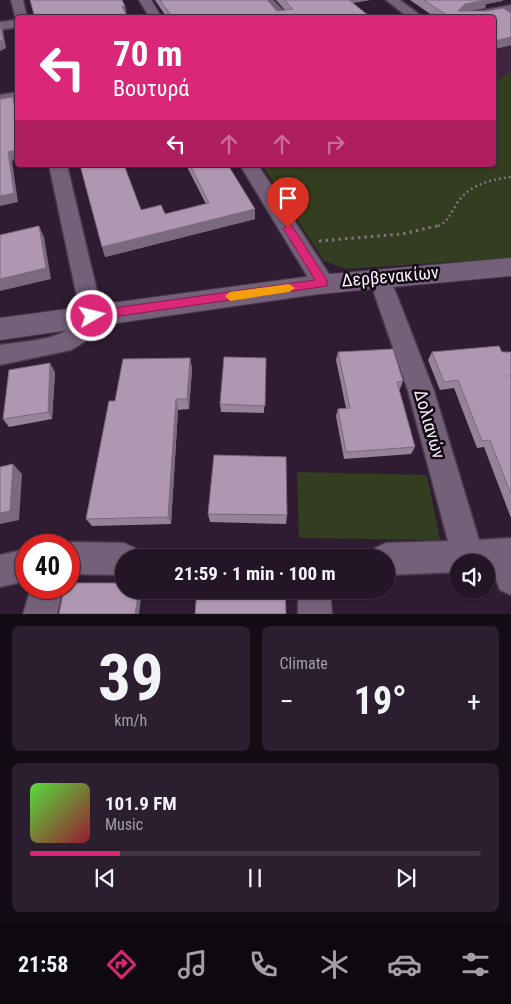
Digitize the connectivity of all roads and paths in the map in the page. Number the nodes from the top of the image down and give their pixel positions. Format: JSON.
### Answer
{"nodes":[{"id":1,"x":16,"y":0,"type":"edge"},
{"id":2,"x":145,"y":0,"type":"edge"},
{"id":3,"x":266,"y":0,"type":"edge"},
{"id":4,"x":392,"y":0,"type":"edge"},
{"id":5,"x":511,"y":9,"type":"edge"},
{"id":6,"x":20,"y":15,"type":"edge"},
{"id":7,"x":154,"y":15,"type":"edge"},
{"id":8,"x":282,"y":15,"type":"edge"},
{"id":9,"x":414,"y":15,"type":"edge"},
{"id":10,"x":479,"y":15,"type":"edge"},
{"id":11,"x":15,"y":24,"type":"edge"},
{"id":12,"x":0,"y":26,"type":"edge"},
{"id":13,"x":15,"y":96,"type":"edge"},
{"id":14,"x":0,"y":99,"type":"edge"},
{"id":15,"x":58,"y":167,"type":"edge"},
{"id":16,"x":249,"y":167,"type":"edge"},
{"id":17,"x":511,"y":176,"type":"edge"},
{"id":18,"x":298,"y":244,"type":"junction"},
{"id":19,"x":511,"y":267,"type":"edge"},
{"id":20,"x":323,"y":283,"type":"junction"},
{"id":21,"x":385,"y":293,"type":"dead end"},
{"id":22,"x":92,"y":316,"type":"junction"},
{"id":23,"x":0,"y":329,"type":"edge"},
{"id":24,"x":0,"y":355,"type":"edge"},
{"id":25,"x":467,"y":554,"type":"edge"},
{"id":26,"x":450,"y":557,"type":"edge"},
{"id":27,"x":80,"y":558,"type":"edge"},
{"id":28,"x":115,"y":559,"type":"edge"},
{"id":29,"x":395,"y":559,"type":"edge"},
{"id":30,"x":495,"y":560,"type":"edge"},
{"id":31,"x":508,"y":562,"type":"edge"},
{"id":32,"x":15,"y":567,"type":"edge"},
{"id":33,"x":0,"y":571,"type":"edge"},
{"id":34,"x":43,"y":599,"type":"edge"},
{"id":35,"x":314,"y":599,"type":"edge"},
{"id":36,"x":40,"y":614,"type":"edge"},
{"id":37,"x":315,"y":614,"type":"edge"}],
"edges":[{"from":1,"to":6,"type":"street"},
{"from":2,"to":7,"type":"street"},
{"from":3,"to":8,"type":"street"},
{"from":4,"to":9,"type":"street"},
{"from":5,"to":10,"type":"street"},
{"from":11,"to":12,"type":"street"},
{"from":13,"to":14,"type":"street"},
{"from":15,"to":22,"type":"street"},
{"from":16,"to":18,"type":"street"},
{"from":17,"to":18,"type":"path"},
{"from":18,"to":20,"type":"street"},
{"from":19,"to":20,"type":"street","name":"Δερβενακίων"},
{"from":20,"to":22,"type":"street","name":"Δερβενακίων"},
{"from":21,"to":25,"type":"street","name":"Δολιανών"},
{"from":22,"to":23,"type":"street","name":"Δερβενακίων"},
{"from":22,"to":24,"type":"street"},
{"from":26,"to":29,"type":"street"},
{"from":27,"to":28,"type":"street"},
{"from":30,"to":31,"type":"street"},
{"from":32,"to":33,"type":"street"},
{"from":34,"to":36,"type":"street"},
{"from":35,"to":37,"type":"street"}]}
